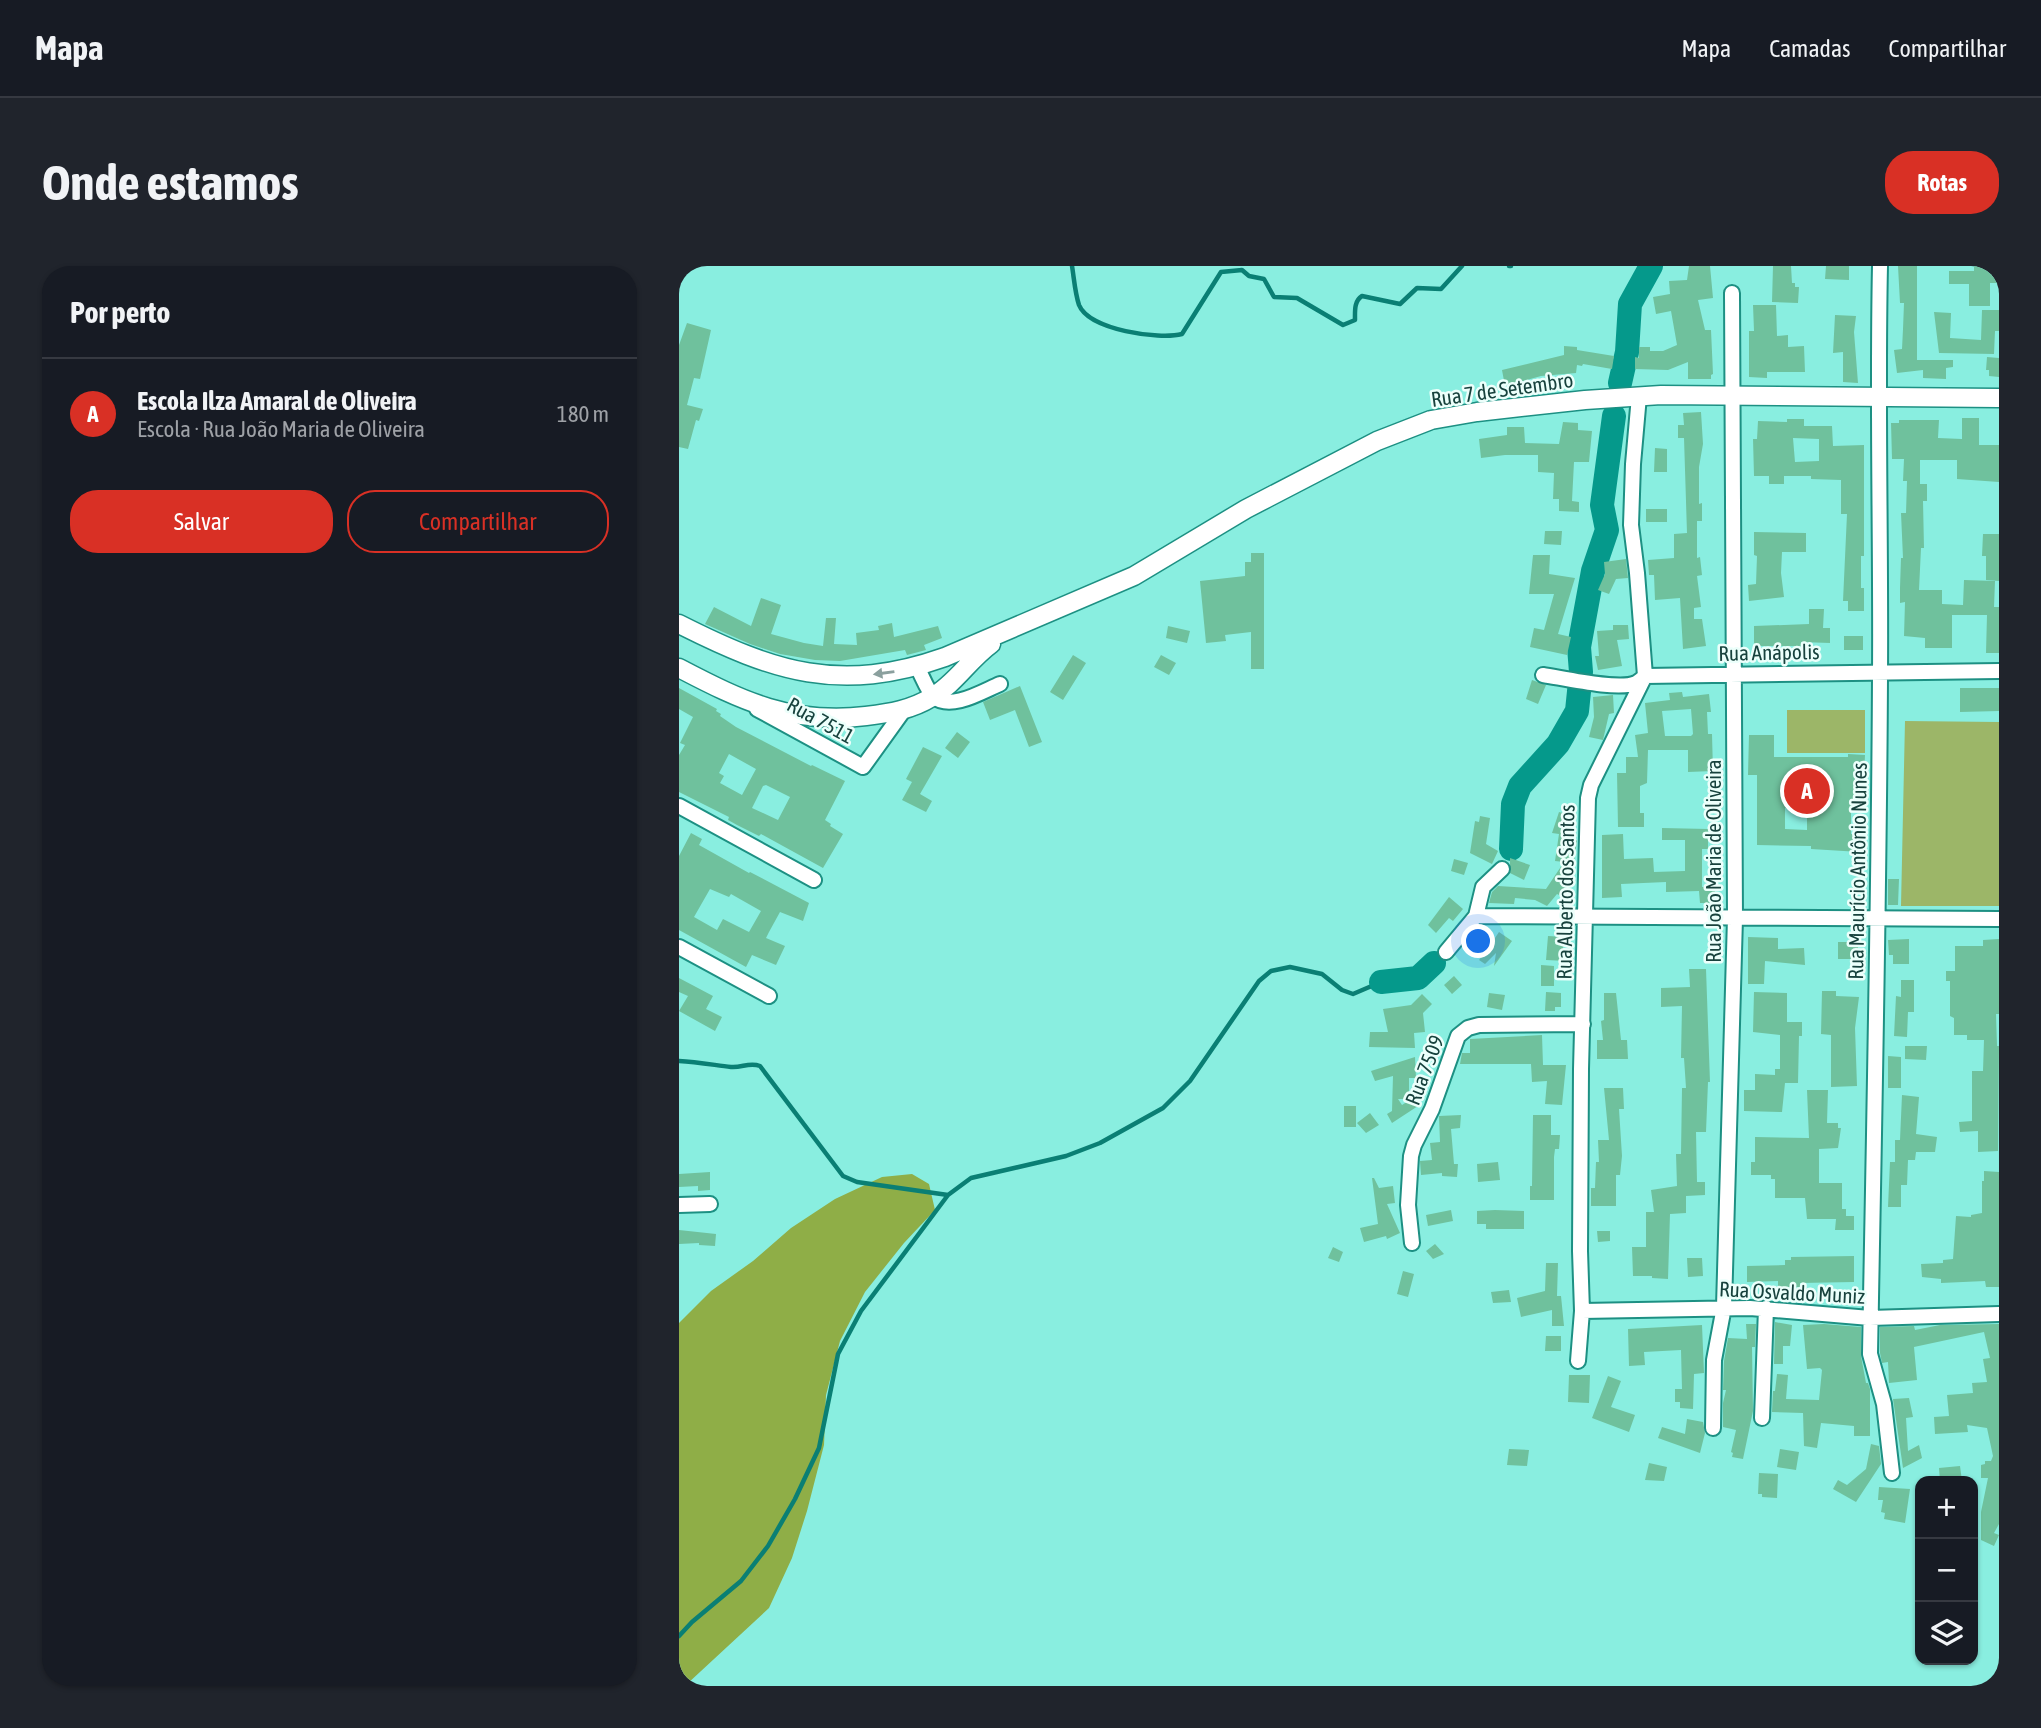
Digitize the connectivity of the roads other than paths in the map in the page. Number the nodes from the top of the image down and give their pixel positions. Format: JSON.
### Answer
{"nodes":[{"id":1,"x":1880,"y":266,"type":"edge"},
{"id":2,"x":1732,"y":293,"type":"dead end"},
{"id":3,"x":1733,"y":394,"type":"junction"},
{"id":4,"x":1639,"y":396,"type":"junction"},
{"id":5,"x":1878,"y":396,"type":"junction"},
{"id":6,"x":1999,"y":398,"type":"edge"},
{"id":7,"x":679,"y":624,"type":"edge"},
{"id":8,"x":1018,"y":627,"type":"junction"},
{"id":9,"x":917,"y":667,"type":"junction"},
{"id":10,"x":679,"y":668,"type":"edge"},
{"id":11,"x":1880,"y":671,"type":"junction"},
{"id":12,"x":1999,"y":671,"type":"edge"},
{"id":13,"x":1543,"y":674,"type":"dead end"},
{"id":14,"x":1734,"y":674,"type":"junction"},
{"id":15,"x":1645,"y":676,"type":"junction"},
{"id":16,"x":1000,"y":684,"type":"dead end"},
{"id":17,"x":734,"y":696,"type":"junction"},
{"id":18,"x":933,"y":697,"type":"junction"},
{"id":19,"x":904,"y":710,"type":"junction"},
{"id":20,"x":679,"y":806,"type":"edge"},
{"id":21,"x":1502,"y":869,"type":"dead end"},
{"id":22,"x":814,"y":880,"type":"dead end"},
{"id":23,"x":1476,"y":916,"type":"junction"},
{"id":24,"x":1586,"y":917,"type":"junction"},
{"id":25,"x":1735,"y":918,"type":"junction"},
{"id":26,"x":1878,"y":919,"type":"junction"},
{"id":27,"x":1999,"y":919,"type":"edge"},
{"id":28,"x":679,"y":947,"type":"edge"},
{"id":29,"x":1446,"y":952,"type":"dead end"},
{"id":30,"x":769,"y":996,"type":"dead end"},
{"id":31,"x":1583,"y":1024,"type":"junction"},
{"id":32,"x":710,"y":1204,"type":"dead end"},
{"id":33,"x":679,"y":1205,"type":"edge"},
{"id":34,"x":1412,"y":1243,"type":"dead end"},
{"id":35,"x":1724,"y":1307,"type":"junction"},
{"id":36,"x":1766,"y":1308,"type":"junction"},
{"id":37,"x":1583,"y":1311,"type":"junction"},
{"id":38,"x":1999,"y":1314,"type":"edge"},
{"id":39,"x":1870,"y":1318,"type":"junction"},
{"id":40,"x":1578,"y":1361,"type":"dead end"},
{"id":41,"x":1762,"y":1418,"type":"dead end"},
{"id":42,"x":1713,"y":1427,"type":"dead end"},
{"id":43,"x":1892,"y":1473,"type":"dead end"}],
"edges":[{"from":1,"to":5,"type":"street","name":"Rua Maurício Antônio Nunes"},
{"from":2,"to":3,"type":"street","name":"Rua João Maria de Oliveira"},
{"from":3,"to":4,"type":"street","name":"Rua 7 de Setembro"},
{"from":3,"to":5,"type":"street","name":"Rua 7 de Setembro"},
{"from":3,"to":14,"type":"street","name":"Rua João Maria de Oliveira"},
{"from":4,"to":8,"type":"street","name":"Rua 7 de Setembro"},
{"from":4,"to":15,"type":"street"},
{"from":5,"to":6,"type":"street","name":"Rua 7 de Setembro"},
{"from":5,"to":11,"type":"street","name":"Rua Maurício Antônio Nunes"},
{"from":9,"to":7,"type":"street","one_way":true},
{"from":8,"to":9,"type":"street"},
{"from":8,"to":18,"type":"street"},
{"from":9,"to":18,"type":"street"},
{"from":10,"to":17,"type":"street"},
{"from":11,"to":12,"type":"street","name":"Rua Anápolis"},
{"from":11,"to":14,"type":"street","name":"Rua Anápolis"},
{"from":11,"to":26,"type":"street","name":"Rua Maurício Antônio Nunes"},
{"from":13,"to":15,"type":"street","name":"Rua Anápolis"},
{"from":14,"to":15,"type":"street","name":"Rua Anápolis"},
{"from":14,"to":25,"type":"street","name":"Rua João Maria de Oliveira"},
{"from":15,"to":24,"type":"street","name":"Rua Alberto dos Santos"},
{"from":16,"to":18,"type":"street"},
{"from":17,"to":19,"type":"street"},
{"from":17,"to":19,"type":"street","name":"Rua 7511"},
{"from":18,"to":19,"type":"street"},
{"from":20,"to":22,"type":"street"},
{"from":21,"to":23,"type":"street"},
{"from":23,"to":24,"type":"street"},
{"from":23,"to":29,"type":"street"},
{"from":24,"to":25,"type":"street"},
{"from":24,"to":31,"type":"street","name":"Rua Alberto dos Santos"},
{"from":25,"to":26,"type":"street"},
{"from":25,"to":35,"type":"street","name":"Rua João Maria de Oliveira"},
{"from":26,"to":27,"type":"street"},
{"from":26,"to":39,"type":"street","name":"Rua Maurício Antônio Nunes"},
{"from":28,"to":30,"type":"street"},
{"from":31,"to":34,"type":"street","name":"Rua 7509"},
{"from":31,"to":37,"type":"street","name":"Rua Alberto dos Santos"},
{"from":32,"to":33,"type":"street"},
{"from":35,"to":36,"type":"street","name":"Rua Osvaldo Muniz"},
{"from":35,"to":37,"type":"street","name":"Rua Osvaldo Muniz"},
{"from":35,"to":42,"type":"street","name":"Rua João Maria de Oliveira"},
{"from":36,"to":39,"type":"street","name":"Rua Osvaldo Muniz"},
{"from":36,"to":41,"type":"street"},
{"from":37,"to":40,"type":"street","name":"Rua Alberto dos Santos"},
{"from":38,"to":39,"type":"street","name":"Rua Osvaldo Muniz"},
{"from":39,"to":43,"type":"street","name":"Rua Maurício Antônio Nunes"}]}
